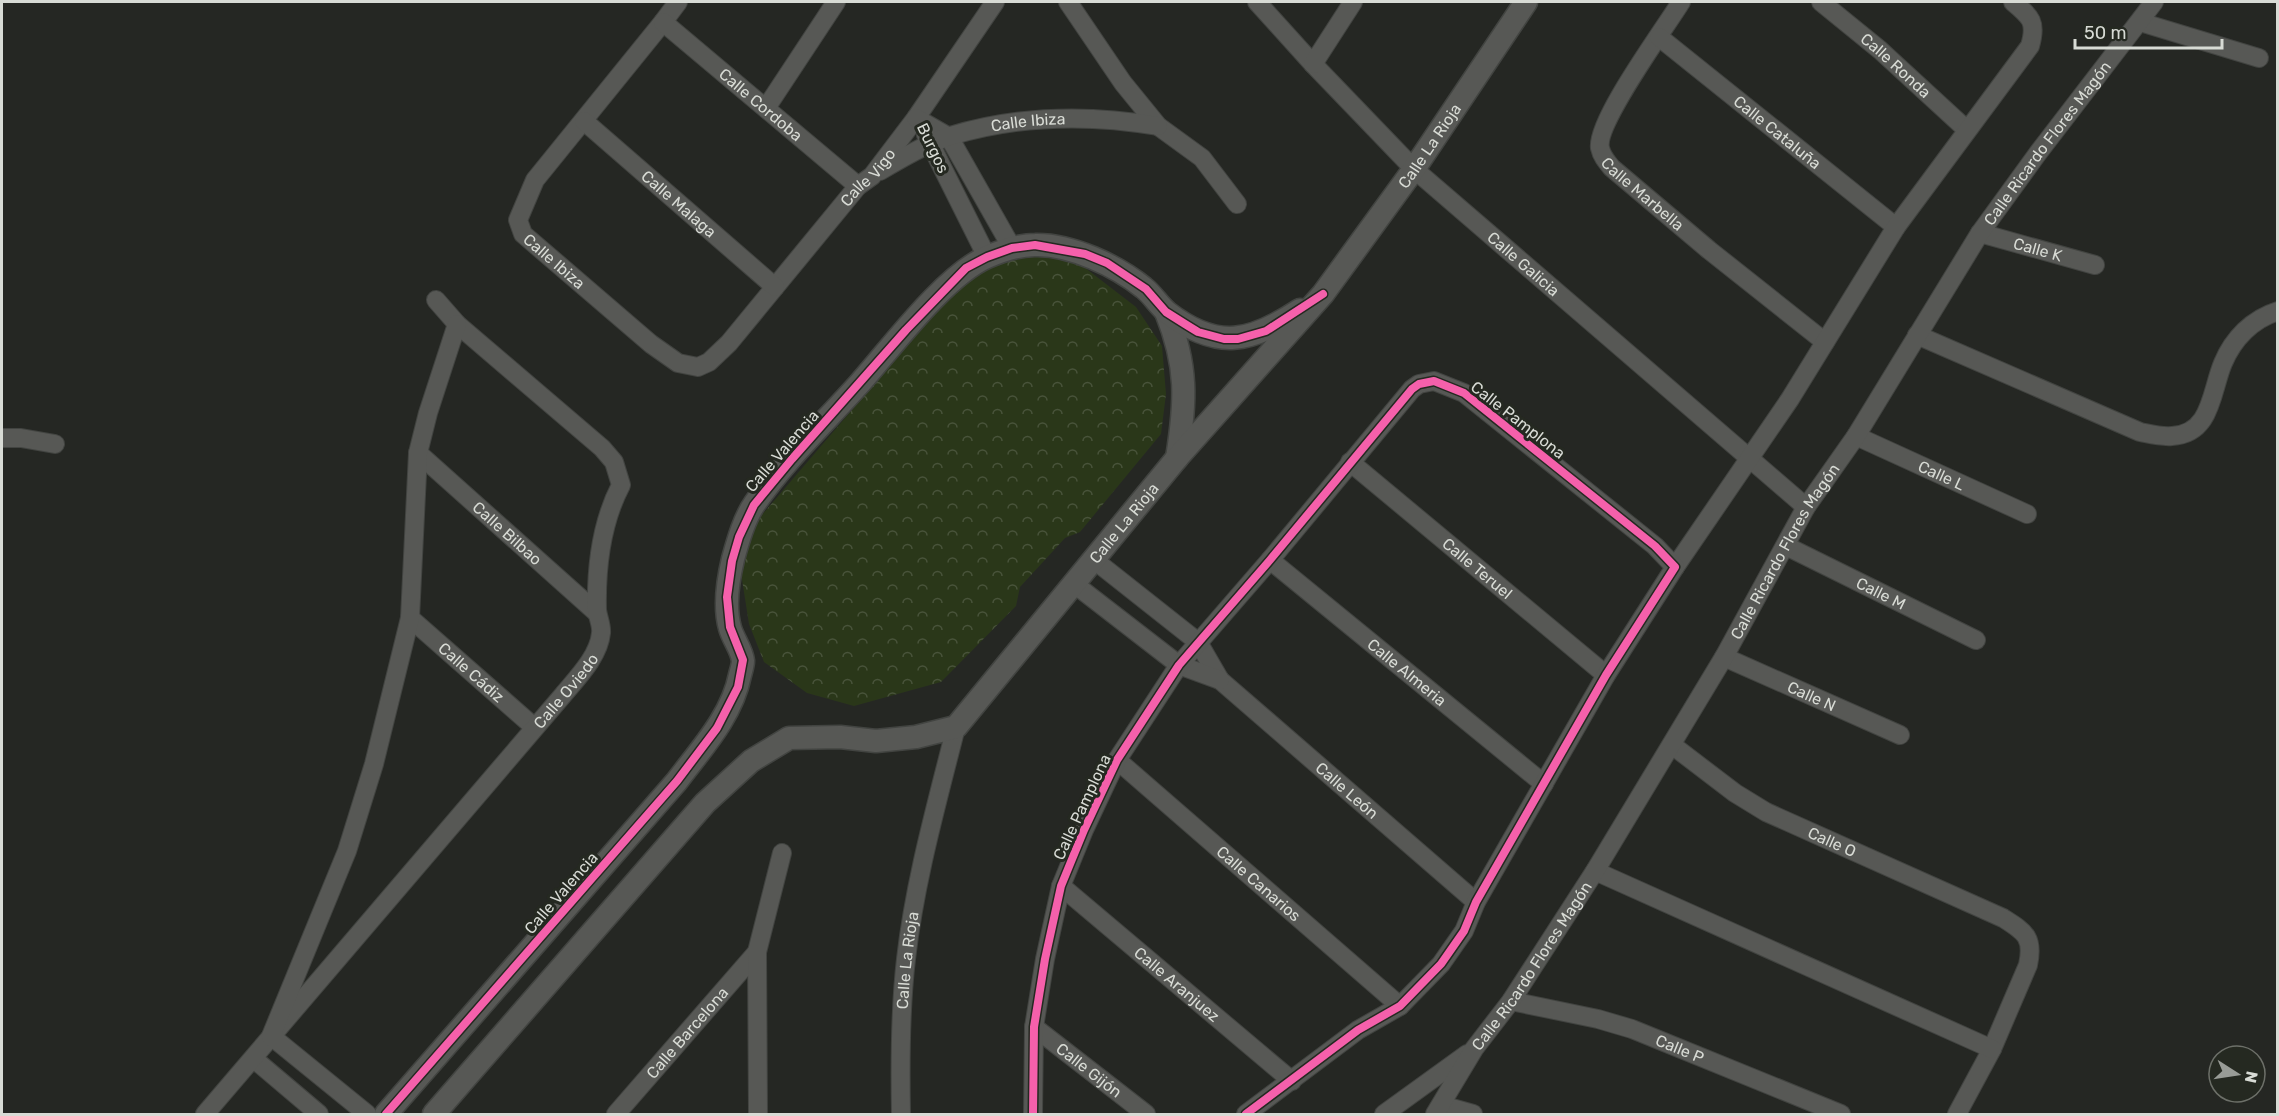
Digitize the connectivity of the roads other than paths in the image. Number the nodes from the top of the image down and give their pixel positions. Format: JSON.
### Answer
{"nodes":[{"id":1,"x":678,"y":2,"type":"edge"},
{"id":2,"x":836,"y":2,"type":"edge"},
{"id":3,"x":995,"y":2,"type":"edge"},
{"id":4,"x":1068,"y":2,"type":"edge"},
{"id":5,"x":1257,"y":2,"type":"edge"},
{"id":6,"x":1353,"y":2,"type":"edge"},
{"id":7,"x":1526,"y":2,"type":"edge"},
{"id":8,"x":1681,"y":2,"type":"edge"},
{"id":9,"x":1821,"y":2,"type":"edge"},
{"id":10,"x":2013,"y":2,"type":"edge"},
{"id":11,"x":2154,"y":2,"type":"edge"},
{"id":12,"x":663,"y":22,"type":"junction"},
{"id":13,"x":2140,"y":22,"type":"junction"},
{"id":14,"x":1659,"y":37,"type":"junction"},
{"id":15,"x":2259,"y":58,"type":"dead end"},
{"id":16,"x":1313,"y":64,"type":"junction"},
{"id":17,"x":766,"y":108,"type":"junction"},
{"id":18,"x":916,"y":118,"type":"junction"},
{"id":19,"x":584,"y":121,"type":"junction"},
{"id":20,"x":1158,"y":126,"type":"junction"},
{"id":21,"x":1967,"y":130,"type":"junction"},
{"id":22,"x":949,"y":137,"type":"junction"},
{"id":23,"x":931,"y":145,"type":"junction"},
{"id":24,"x":1414,"y":169,"type":"junction"},
{"id":25,"x":865,"y":181,"type":"junction"},
{"id":26,"x":1237,"y":204,"type":"dead end"},
{"id":27,"x":1896,"y":227,"type":"junction"},
{"id":28,"x":1980,"y":233,"type":"junction"},
{"id":29,"x":1011,"y":249,"type":"junction"},
{"id":30,"x":987,"y":257,"type":"junction"},
{"id":31,"x":2095,"y":265,"type":"dead end"},
{"id":32,"x":776,"y":288,"type":"junction"},
{"id":33,"x":1323,"y":294,"type":"junction"},
{"id":34,"x":436,"y":300,"type":"dead end"},
{"id":35,"x":2277,"y":311,"type":"edge"},
{"id":36,"x":1166,"y":312,"type":"junction"},
{"id":37,"x":457,"y":324,"type":"junction"},
{"id":38,"x":1917,"y":335,"type":"junction"},
{"id":39,"x":1825,"y":342,"type":"junction"},
{"id":40,"x":729,"y":343,"type":"joint"},
{"id":41,"x":1856,"y":436,"type":"junction"},
{"id":42,"x":2,"y":438,"type":"edge"},
{"id":43,"x":55,"y":444,"type":"dead end"},
{"id":44,"x":418,"y":453,"type":"junction"},
{"id":45,"x":1177,"y":458,"type":"junction"},
{"id":46,"x":1750,"y":459,"type":"junction"},
{"id":47,"x":1350,"y":462,"type":"junction"},
{"id":48,"x":1806,"y":507,"type":"junction"},
{"id":49,"x":2027,"y":514,"type":"dead end"},
{"id":50,"x":1786,"y":546,"type":"junction"},
{"id":51,"x":1093,"y":559,"type":"junction"},
{"id":52,"x":1270,"y":560,"type":"junction"},
{"id":53,"x":1675,"y":567,"type":"junction"},
{"id":54,"x":1073,"y":583,"type":"junction"},
{"id":55,"x":597,"y":612,"type":"junction"},
{"id":56,"x":410,"y":618,"type":"junction"},
{"id":57,"x":1976,"y":640,"type":"dead end"},
{"id":58,"x":1198,"y":642,"type":"junction"},
{"id":59,"x":1724,"y":657,"type":"junction"},
{"id":60,"x":1179,"y":665,"type":"junction"},
{"id":61,"x":1606,"y":675,"type":"junction"},
{"id":62,"x":1220,"y":680,"type":"junction"},
{"id":63,"x":534,"y":727,"type":"junction"},
{"id":64,"x":956,"y":727,"type":"junction"},
{"id":65,"x":1900,"y":735,"type":"dead end"},
{"id":66,"x":1672,"y":745,"type":"junction"},
{"id":67,"x":1117,"y":760,"type":"junction"},
{"id":68,"x":676,"y":781,"type":"junction"},
{"id":69,"x":1544,"y":784,"type":"junction"},
{"id":70,"x":705,"y":803,"type":"junction"},
{"id":71,"x":782,"y":853,"type":"dead end"},
{"id":72,"x":1595,"y":871,"type":"junction"},
{"id":73,"x":1061,"y":886,"type":"junction"},
{"id":74,"x":1476,"y":902,"type":"junction"},
{"id":75,"x":757,"y":952,"type":"junction"},
{"id":76,"x":1511,"y":1001,"type":"junction"},
{"id":77,"x":1400,"y":1006,"type":"junction"},
{"id":78,"x":1034,"y":1028,"type":"junction"},
{"id":79,"x":271,"y":1035,"type":"junction"},
{"id":80,"x":1474,"y":1049,"type":"junction"},
{"id":81,"x":1992,"y":1049,"type":"junction"},
{"id":82,"x":254,"y":1059,"type":"junction"},
{"id":83,"x":1292,"y":1082,"type":"junction"},
{"id":84,"x":1438,"y":1110,"type":"edge"},
{"id":85,"x":625,"y":1111,"type":"edge"},
{"id":86,"x":205,"y":1114,"type":"edge"},
{"id":87,"x":319,"y":1114,"type":"edge"},
{"id":88,"x":367,"y":1114,"type":"edge"},
{"id":89,"x":386,"y":1114,"type":"edge"},
{"id":90,"x":434,"y":1114,"type":"edge"},
{"id":91,"x":759,"y":1114,"type":"edge"},
{"id":92,"x":901,"y":1114,"type":"edge"},
{"id":93,"x":1034,"y":1114,"type":"edge"},
{"id":94,"x":1146,"y":1114,"type":"edge"},
{"id":95,"x":1246,"y":1114,"type":"edge"},
{"id":96,"x":1384,"y":1114,"type":"edge"},
{"id":97,"x":1473,"y":1114,"type":"edge"},
{"id":98,"x":1841,"y":1114,"type":"edge"},
{"id":99,"x":1957,"y":1114,"type":"edge"}],
"edges":[{"from":1,"to":12,"type":"street","name":"Calle Ibiza"},
{"from":2,"to":17,"type":"street"},
{"from":3,"to":18,"type":"street","name":"Calle Vigo"},
{"from":4,"to":20,"type":"street","name":"Calle Ibiza"},
{"from":5,"to":16,"type":"street","name":"Calle Galicia"},
{"from":6,"to":16,"type":"street"},
{"from":7,"to":24,"type":"street","name":"Calle La Rioja"},
{"from":8,"to":14,"type":"street","name":"Calle Marbella"},
{"from":9,"to":21,"type":"street","name":"Calle Ronda"},
{"from":10,"to":21,"type":"street"},
{"from":11,"to":13,"type":"street","name":"Calle Ricardo Flores Magón"},
{"from":12,"to":17,"type":"street","name":"Calle Cordoba"},
{"from":12,"to":19,"type":"street","name":"Calle Ibiza"},
{"from":13,"to":15,"type":"street"},
{"from":13,"to":28,"type":"street","name":"Calle Ricardo Flores Magón"},
{"from":14,"to":27,"type":"street","name":"Calle Cataluña"},
{"from":14,"to":39,"type":"street","name":"Calle Marbella"},
{"from":16,"to":24,"type":"street","name":"Calle Galicia"},
{"from":17,"to":25,"type":"street","name":"Calle Cordoba"},
{"from":18,"to":22,"type":"street","name":"Burgos"},
{"from":18,"to":23,"type":"street","name":"Burgos"},
{"from":18,"to":25,"type":"street","name":"Calle Vigo"},
{"from":19,"to":32,"type":"street","name":"Calle Malaga"},
{"from":19,"to":40,"type":"street","name":"Calle Ibiza"},
{"from":20,"to":22,"type":"street","name":"Calle Ibiza"},
{"from":20,"to":26,"type":"street","name":"Calle Ibiza"},
{"from":21,"to":27,"type":"street"},
{"from":22,"to":23,"type":"street","name":"Calle Ibiza"},
{"from":22,"to":29,"type":"street","name":"Burgos"},
{"from":23,"to":25,"type":"street","name":"Calle Ibiza"},
{"from":23,"to":30,"type":"street","name":"Burgos"},
{"from":24,"to":33,"type":"street","name":"Calle La Rioja"},
{"from":24,"to":46,"type":"street","name":"Calle Galicia"},
{"from":25,"to":32,"type":"street","name":"Calle Vigo"},
{"from":27,"to":39,"type":"street"},
{"from":28,"to":31,"type":"street","name":"Calle K"},
{"from":28,"to":38,"type":"street","name":"Calle Ricardo Flores Magón"},
{"from":29,"to":30,"type":"street","name":"Calle Valencia"},
{"from":29,"to":36,"type":"street","name":"Calle Valencia"},
{"from":30,"to":68,"type":"street","name":"Calle Valencia"},
{"from":32,"to":40,"type":"street","name":"Calle Vigo"},
{"from":33,"to":36,"type":"street","name":"Calle Valencia"},
{"from":33,"to":45,"type":"street","name":"Calle La Rioja"},
{"from":34,"to":37,"type":"street","name":"Calle Oviedo"},
{"from":35,"to":38,"type":"street"},
{"from":36,"to":45,"type":"street"},
{"from":37,"to":44,"type":"street","name":"Calle Oviedo"},
{"from":37,"to":55,"type":"street","name":"Calle Oviedo"},
{"from":38,"to":41,"type":"street","name":"Calle Ricardo Flores Magón"},
{"from":39,"to":46,"type":"street"},
{"from":41,"to":48,"type":"street","name":"Calle Ricardo Flores Magón"},
{"from":41,"to":49,"type":"street","name":"Calle L"},
{"from":42,"to":43,"type":"street"},
{"from":44,"to":55,"type":"street","name":"Calle Bilbao"},
{"from":44,"to":56,"type":"street","name":"Calle Oviedo"},
{"from":45,"to":51,"type":"street","name":"Calle La Rioja"},
{"from":46,"to":48,"type":"street","name":"Calle Galicia"},
{"from":46,"to":53,"type":"street"},
{"from":47,"to":52,"type":"street","name":"Calle Pamplona"},
{"from":47,"to":53,"type":"street","name":"Calle Pamplona"},
{"from":47,"to":61,"type":"street","name":"Calle Teruel"},
{"from":48,"to":50,"type":"street","name":"Calle Ricardo Flores Magón"},
{"from":50,"to":57,"type":"street","name":"Calle M"},
{"from":50,"to":59,"type":"street","name":"Calle Ricardo Flores Magón"},
{"from":51,"to":54,"type":"street","name":"Calle La Rioja"},
{"from":51,"to":58,"type":"street","name":"Calle León"},
{"from":52,"to":58,"type":"street","name":"Calle Pamplona"},
{"from":52,"to":69,"type":"street","name":"Calle Almeria"},
{"from":53,"to":61,"type":"street"},
{"from":54,"to":60,"type":"street","name":"Calle León"},
{"from":54,"to":64,"type":"street","name":"Calle La Rioja"},
{"from":55,"to":63,"type":"street","name":"Calle Oviedo"},
{"from":56,"to":63,"type":"street","name":"Calle Cádiz"},
{"from":56,"to":79,"type":"street","name":"Calle Oviedo"},
{"from":58,"to":60,"type":"street","name":"Calle Pamplona"},
{"from":58,"to":62,"type":"street","name":"Calle León"},
{"from":59,"to":65,"type":"street","name":"Calle N"},
{"from":59,"to":66,"type":"street","name":"Calle Ricardo Flores Magón"},
{"from":60,"to":62,"type":"street","name":"Calle León"},
{"from":60,"to":67,"type":"street","name":"Calle Pamplona"},
{"from":61,"to":69,"type":"street"},
{"from":62,"to":74,"type":"street","name":"Calle León"},
{"from":63,"to":79,"type":"street","name":"Calle Oviedo"},
{"from":64,"to":70,"type":"street"},
{"from":64,"to":92,"type":"street","name":"Calle La Rioja"},
{"from":66,"to":72,"type":"street","name":"Calle Ricardo Flores Magón"},
{"from":66,"to":81,"type":"street","name":"Calle O"},
{"from":67,"to":73,"type":"street","name":"Calle Pamplona"},
{"from":67,"to":77,"type":"street","name":"Calle Canarios"},
{"from":68,"to":70,"type":"street"},
{"from":68,"to":89,"type":"street","name":"Calle Valencia"},
{"from":69,"to":74,"type":"street"},
{"from":70,"to":90,"type":"street"},
{"from":71,"to":75,"type":"street","name":"Calle Barcelona"},
{"from":72,"to":76,"type":"street","name":"Calle Ricardo Flores Magón"},
{"from":72,"to":81,"type":"street"},
{"from":73,"to":78,"type":"street","name":"Calle Pamplona"},
{"from":73,"to":83,"type":"street","name":"Calle Aranjuez"},
{"from":74,"to":77,"type":"street"},
{"from":75,"to":85,"type":"street","name":"Calle Barcelona"},
{"from":75,"to":91,"type":"street","name":"Calle Barcelona"},
{"from":76,"to":80,"type":"street","name":"Calle Ricardo Flores Magón"},
{"from":76,"to":98,"type":"street","name":"Calle P"},
{"from":77,"to":83,"type":"street"},
{"from":78,"to":93,"type":"street","name":"Calle Pamplona"},
{"from":78,"to":94,"type":"street","name":"Calle Gijón"},
{"from":79,"to":82,"type":"street","name":"Calle Oviedo"},
{"from":79,"to":88,"type":"street"},
{"from":80,"to":84,"type":"street","name":"Calle Ricardo Flores Magón"},
{"from":80,"to":96,"type":"street"},
{"from":81,"to":99,"type":"street","name":"Calle O"},
{"from":82,"to":86,"type":"street","name":"Calle Oviedo"},
{"from":82,"to":87,"type":"street"},
{"from":83,"to":95,"type":"street"},
{"from":84,"to":97,"type":"street"}]}
